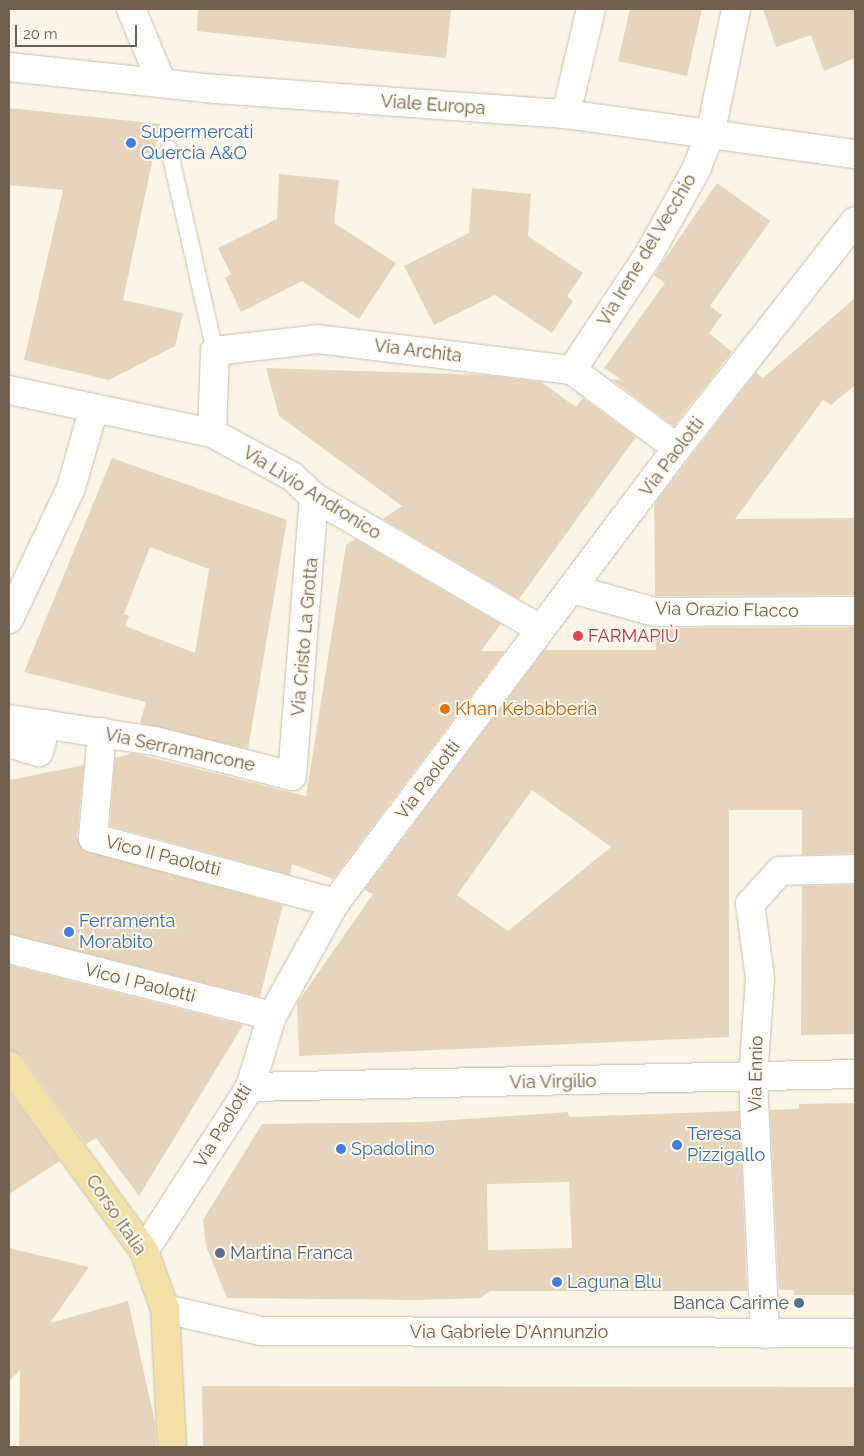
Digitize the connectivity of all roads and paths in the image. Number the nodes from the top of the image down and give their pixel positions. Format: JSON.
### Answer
{"nodes":[{"id":1,"x":131,"y":9,"type":"edge"},
{"id":2,"x":590,"y":9,"type":"edge"},
{"id":3,"x":736,"y":9,"type":"edge"},
{"id":4,"x":9,"y":67,"type":"edge"},
{"id":5,"x":162,"y":83,"type":"junction"},
{"id":6,"x":566,"y":114,"type":"junction"},
{"id":7,"x":711,"y":131,"type":"junction"},
{"id":8,"x":169,"y":149,"type":"dead end"},
{"id":9,"x":855,"y":154,"type":"edge"},
{"id":10,"x":855,"y":221,"type":"edge"},
{"id":11,"x":216,"y":351,"type":"junction"},
{"id":12,"x":572,"y":370,"type":"junction"},
{"id":13,"x":9,"y":390,"type":"edge"},
{"id":14,"x":94,"y":408,"type":"junction"},
{"id":15,"x":212,"y":433,"type":"junction"},
{"id":16,"x":677,"y":448,"type":"junction"},
{"id":17,"x":314,"y":498,"type":"junction"},
{"id":18,"x":572,"y":588,"type":"junction"},
{"id":19,"x":855,"y":611,"type":"edge"},
{"id":20,"x":9,"y":619,"type":"edge"},
{"id":21,"x":540,"y":629,"type":"junction"},
{"id":22,"x":9,"y":719,"type":"edge"},
{"id":23,"x":46,"y":724,"type":"junction"},
{"id":24,"x":102,"y":732,"type":"junction"},
{"id":25,"x":9,"y":743,"type":"edge"},
{"id":26,"x":292,"y":776,"type":"joint"},
{"id":27,"x":855,"y":869,"type":"edge"},
{"id":28,"x":335,"y":903,"type":"junction"},
{"id":29,"x":9,"y":949,"type":"edge"},
{"id":30,"x":272,"y":1016,"type":"junction"},
{"id":31,"x":9,"y":1065,"type":"edge"},
{"id":32,"x":855,"y":1074,"type":"edge"},
{"id":33,"x":753,"y":1078,"type":"junction"},
{"id":34,"x":250,"y":1087,"type":"junction"},
{"id":35,"x":144,"y":1251,"type":"junction"},
{"id":36,"x":165,"y":1309,"type":"junction"},
{"id":37,"x":855,"y":1333,"type":"edge"},
{"id":38,"x":765,"y":1334,"type":"junction"},
{"id":39,"x":172,"y":1447,"type":"edge"}],
"edges":[{"from":1,"to":5,"type":"street"},
{"from":2,"to":6,"type":"street"},
{"from":3,"to":7,"type":"street","name":"Via Irene del Vecchio"},
{"from":4,"to":5,"type":"street","name":"Viale Europa"},
{"from":5,"to":6,"type":"street","name":"Viale Europa"},
{"from":6,"to":7,"type":"street","name":"Viale Europa"},
{"from":7,"to":9,"type":"street","name":"Viale Europa"},
{"from":7,"to":12,"type":"street","name":"Via Irene del Vecchio"},
{"from":8,"to":11,"type":"lane"},
{"from":10,"to":16,"type":"street","name":"Via Paolotti"},
{"from":11,"to":12,"type":"street","name":"Via Archita"},
{"from":11,"to":15,"type":"street"},
{"from":12,"to":16,"type":"street","name":"Via Archita"},
{"from":13,"to":14,"type":"street","name":"Via Livio Andronico"},
{"from":14,"to":15,"type":"street","name":"Via Livio Andronico"},
{"from":14,"to":20,"type":"street"},
{"from":15,"to":17,"type":"street","name":"Via Livio Andronico"},
{"from":16,"to":18,"type":"street","name":"Via Paolotti"},
{"from":17,"to":21,"type":"street","name":"Via Livio Andronico"},
{"from":17,"to":26,"type":"street","name":"Via Cristo La Grotta"},
{"from":18,"to":19,"type":"street","name":"Via Orazio Flacco"},
{"from":18,"to":21,"type":"street","name":"Via Paolotti"},
{"from":21,"to":28,"type":"street","name":"Via Paolotti"},
{"from":22,"to":23,"type":"street","name":"Via Serramancone"},
{"from":23,"to":24,"type":"street","name":"Via Serramancone"},
{"from":23,"to":25,"type":"street"},
{"from":24,"to":26,"type":"street","name":"Via Serramancone"},
{"from":24,"to":28,"type":"street","name":"Vico II Paolotti"},
{"from":27,"to":33,"type":"street","name":"Via Ennio"},
{"from":28,"to":30,"type":"street","name":"Via Paolotti"},
{"from":29,"to":30,"type":"street","name":"Vico I Paolotti"},
{"from":30,"to":34,"type":"street","name":"Via Paolotti"},
{"from":31,"to":35,"type":"main road","name":"Corso Italia"},
{"from":32,"to":33,"type":"street","name":"Via Virgilio"},
{"from":33,"to":34,"type":"street","name":"Via Virgilio"},
{"from":33,"to":38,"type":"street","name":"Via Ennio"},
{"from":34,"to":35,"type":"street","name":"Via Paolotti"},
{"from":35,"to":36,"type":"main road","name":"Corso Italia"},
{"from":36,"to":38,"type":"street","name":"Via Gabriele D'Annunzio"},
{"from":36,"to":39,"type":"main road","name":"Corso Italia"},
{"from":37,"to":38,"type":"street","name":"Via Gabriele D'Annunzio"}]}
